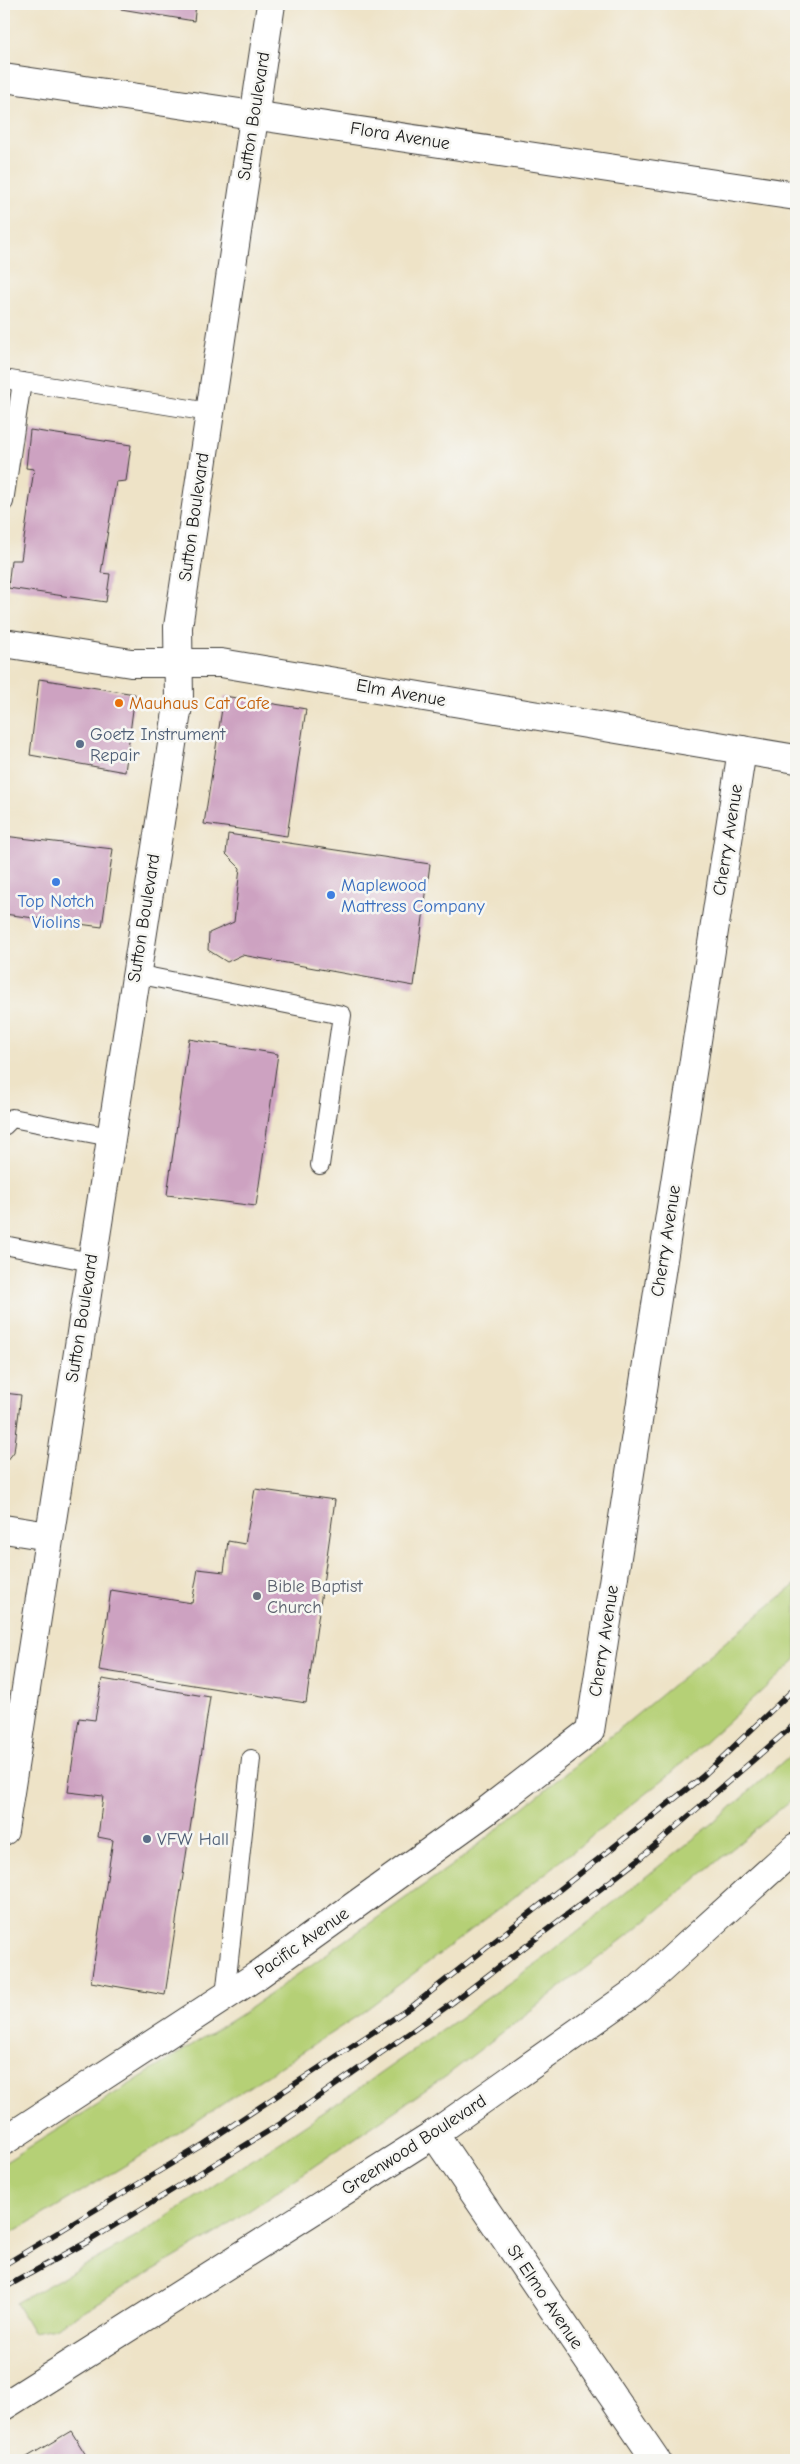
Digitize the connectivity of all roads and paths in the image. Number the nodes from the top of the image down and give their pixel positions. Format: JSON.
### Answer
{"nodes":[{"id":1,"x":271,"y":4,"type":"edge"},
{"id":2,"x":4,"y":78,"type":"edge"},
{"id":3,"x":254,"y":114,"type":"junction"},
{"id":4,"x":796,"y":196,"type":"edge"},
{"id":5,"x":4,"y":379,"type":"edge"},
{"id":6,"x":22,"y":382,"type":"junction"},
{"id":7,"x":209,"y":412,"type":"junction"},
{"id":8,"x":4,"y":502,"type":"edge"},
{"id":9,"x":4,"y":643,"type":"edge"},
{"id":10,"x":178,"y":663,"type":"junction"},
{"id":11,"x":742,"y":750,"type":"junction"},
{"id":12,"x":796,"y":759,"type":"edge"},
{"id":13,"x":136,"y":974,"type":"junction"},
{"id":14,"x":4,"y":1126,"type":"edge"},
{"id":15,"x":110,"y":1137,"type":"junction"},
{"id":16,"x":320,"y":1165,"type":"dead end"},
{"id":17,"x":4,"y":1245,"type":"edge"},
{"id":18,"x":91,"y":1262,"type":"junction"},
{"id":19,"x":4,"y":1529,"type":"edge"},
{"id":20,"x":49,"y":1536,"type":"junction"},
{"id":21,"x":590,"y":1731,"type":"joint"},
{"id":22,"x":251,"y":1759,"type":"dead end"},
{"id":23,"x":4,"y":1831,"type":"edge"},
{"id":24,"x":796,"y":1847,"type":"edge"},
{"id":25,"x":225,"y":1996,"type":"junction"},
{"id":26,"x":434,"y":2134,"type":"junction"},
{"id":27,"x":4,"y":2141,"type":"edge"},
{"id":28,"x":6,"y":2399,"type":"edge"},
{"id":29,"x":656,"y":2460,"type":"edge"}],
"edges":[{"from":1,"to":3,"type":"street","name":"Sutton Boulevard"},
{"from":2,"to":3,"type":"street","name":"Flora Avenue"},
{"from":3,"to":4,"type":"street","name":"Flora Avenue"},
{"from":3,"to":7,"type":"street","name":"Sutton Boulevard"},
{"from":5,"to":6,"type":"lane"},
{"from":6,"to":7,"type":"lane"},
{"from":6,"to":8,"type":"lane"},
{"from":7,"to":10,"type":"street","name":"Sutton Boulevard"},
{"from":9,"to":10,"type":"street","name":"Elm Avenue"},
{"from":10,"to":11,"type":"street","name":"Elm Avenue"},
{"from":10,"to":13,"type":"street","name":"Sutton Boulevard"},
{"from":11,"to":12,"type":"street","name":"Elm Avenue"},
{"from":11,"to":21,"type":"street","name":"Cherry Avenue"},
{"from":13,"to":15,"type":"street","name":"Sutton Boulevard"},
{"from":13,"to":16,"type":"lane"},
{"from":14,"to":15,"type":"lane"},
{"from":15,"to":18,"type":"street","name":"Sutton Boulevard"},
{"from":17,"to":18,"type":"lane"},
{"from":18,"to":20,"type":"street","name":"Sutton Boulevard"},
{"from":19,"to":20,"type":"street"},
{"from":20,"to":23,"type":"street","name":"Sutton Boulevard"},
{"from":21,"to":25,"type":"street","name":"Pacific Avenue"},
{"from":22,"to":25,"type":"lane"},
{"from":24,"to":26,"type":"street","name":"Greenwood Boulevard"},
{"from":25,"to":27,"type":"street","name":"Pacific Avenue"},
{"from":26,"to":28,"type":"street","name":"Greenwood Boulevard"},
{"from":26,"to":29,"type":"street","name":"St Elmo Avenue"}]}
